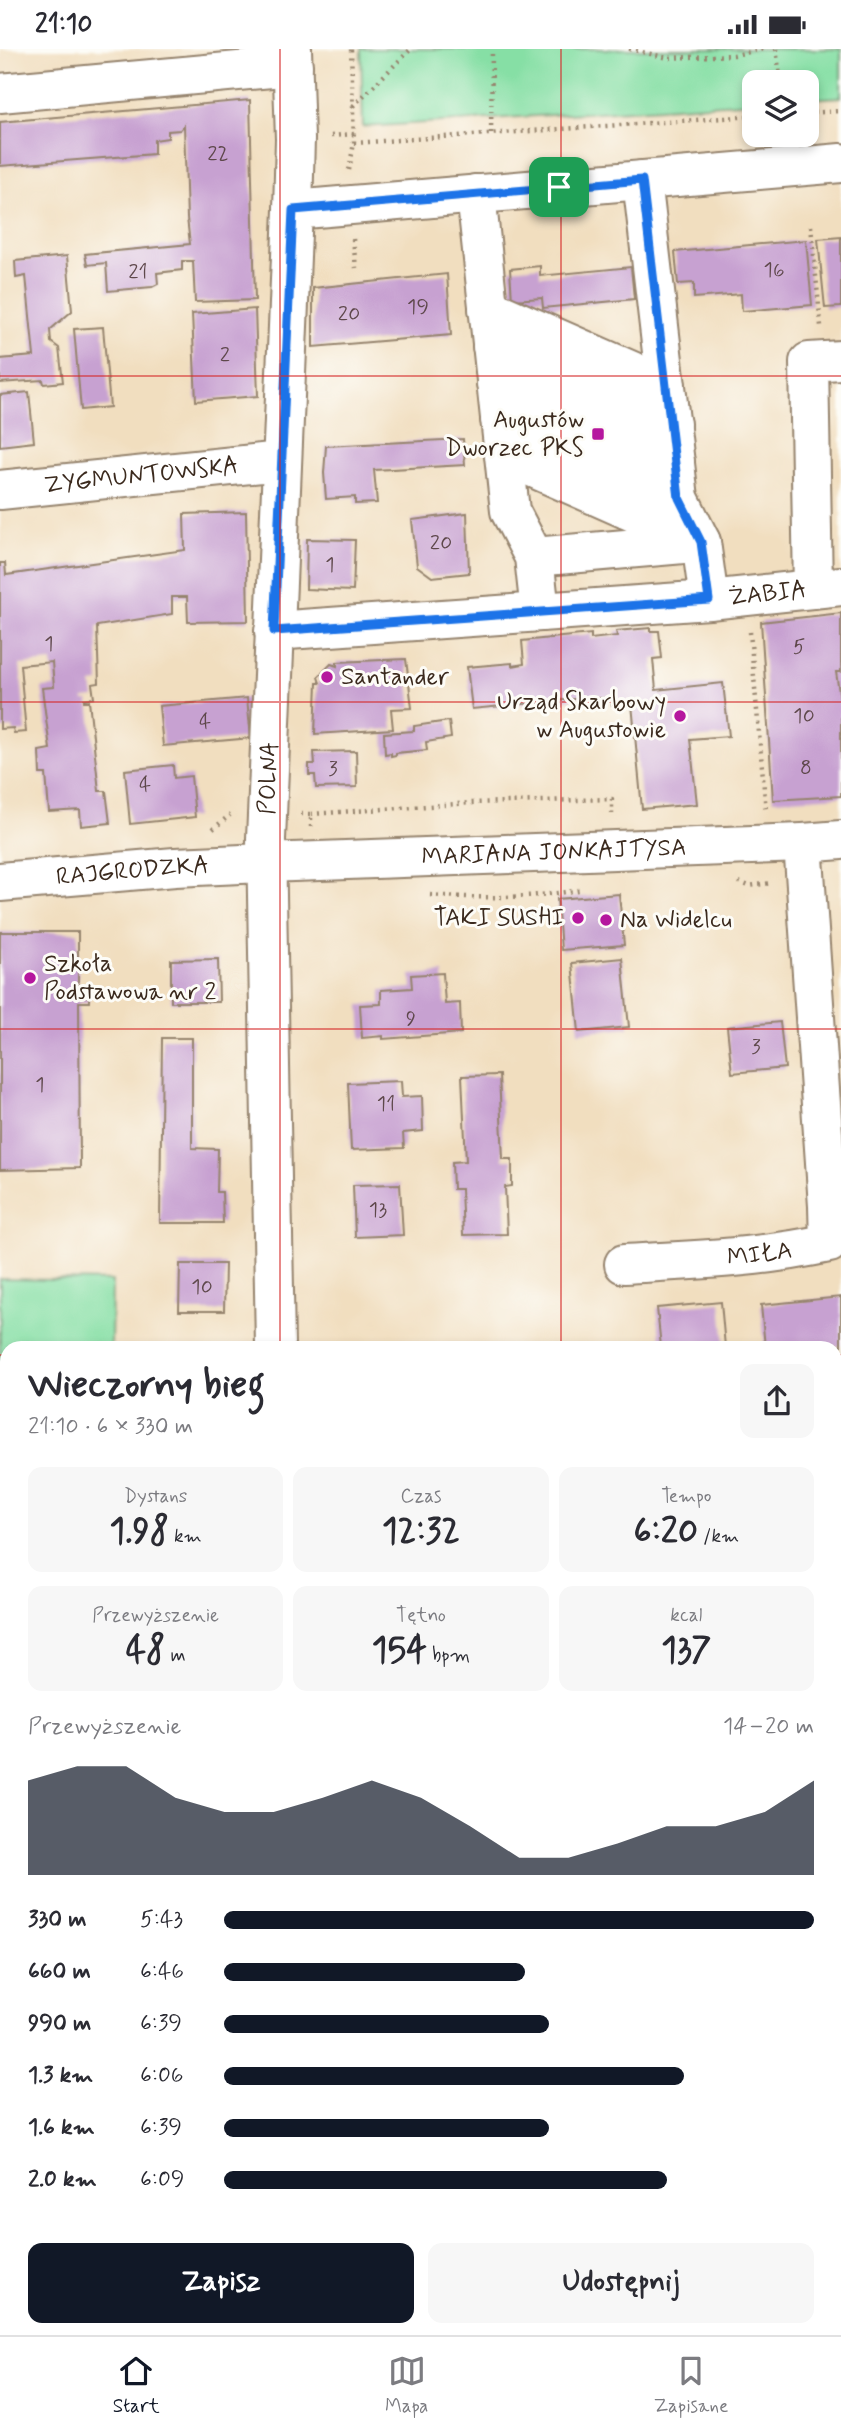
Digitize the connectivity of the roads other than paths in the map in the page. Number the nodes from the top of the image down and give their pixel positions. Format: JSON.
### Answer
{"nodes":[{"id":1,"x":293,"y":57,"type":"edge"},
{"id":2,"x":0,"y":93,"type":"edge"},
{"id":3,"x":841,"y":163,"type":"edge"},
{"id":4,"x":642,"y":180,"type":"junction"},
{"id":5,"x":476,"y":194,"type":"junction"},
{"id":6,"x":293,"y":210,"type":"junction"},
{"id":7,"x":488,"y":308,"type":"junction"},
{"id":8,"x":492,"y":346,"type":"junction"},
{"id":9,"x":833,"y":360,"type":"edge"},
{"id":10,"x":666,"y":386,"type":"junction"},
{"id":11,"x":500,"y":419,"type":"junction"},
{"id":12,"x":671,"y":424,"type":"junction"},
{"id":13,"x":281,"y":461,"type":"junction"},
{"id":14,"x":677,"y":480,"type":"junction"},
{"id":15,"x":0,"y":490,"type":"edge"},
{"id":16,"x":701,"y":542,"type":"junction"},
{"id":17,"x":534,"y":557,"type":"junction"},
{"id":18,"x":827,"y":588,"type":"edge"},
{"id":19,"x":709,"y":600,"type":"junction"},
{"id":20,"x":540,"y":612,"type":"junction"},
{"id":21,"x":274,"y":631,"type":"junction"},
{"id":22,"x":841,"y":840,"type":"edge"},
{"id":23,"x":786,"y":843,"type":"junction"},
{"id":24,"x":266,"y":863,"type":"junction"},
{"id":25,"x":0,"y":882,"type":"edge"},
{"id":26,"x":835,"y":1243,"type":"edge"},
{"id":27,"x":624,"y":1263,"type":"dead end"},
{"id":28,"x":275,"y":1341,"type":"edge"}],
"edges":[{"from":1,"to":2,"type":"street"},
{"from":1,"to":6,"type":"street","name":"POLNA"},
{"from":3,"to":4,"type":"street"},
{"from":4,"to":5,"type":"street"},
{"from":4,"to":10,"type":"street"},
{"from":5,"to":6,"type":"street"},
{"from":5,"to":7,"type":"street"},
{"from":6,"to":13,"type":"street","name":"POLNA"},
{"from":7,"to":8,"type":"street"},
{"from":7,"to":10,"type":"street"},
{"from":8,"to":11,"type":"street"},
{"from":8,"to":12,"type":"street"},
{"from":9,"to":18,"type":"street"},
{"from":10,"to":12,"type":"street"},
{"from":11,"to":14,"type":"street"},
{"from":11,"to":16,"type":"street"},
{"from":11,"to":17,"type":"street"},
{"from":12,"to":14,"type":"street"},
{"from":13,"to":15,"type":"street","name":"ZYGMUNTOWSKA"},
{"from":13,"to":21,"type":"street","name":"POLNA"},
{"from":14,"to":16,"type":"street"},
{"from":16,"to":17,"type":"street"},
{"from":16,"to":19,"type":"street"},
{"from":17,"to":20,"type":"street"},
{"from":18,"to":19,"type":"street","name":"ŻABIA"},
{"from":19,"to":20,"type":"street","name":"ŻABIA"},
{"from":20,"to":21,"type":"street","name":"ŻABIA"},
{"from":21,"to":24,"type":"street","name":"POLNA"},
{"from":22,"to":23,"type":"street","name":"MARIANA JONKAJTYSA"},
{"from":23,"to":24,"type":"street","name":"MARIANA JONKAJTYSA"},
{"from":23,"to":26,"type":"street","name":"MIŁA"},
{"from":24,"to":25,"type":"street","name":"RAJGRODZKA"},
{"from":24,"to":28,"type":"street","name":"POLNA"},
{"from":26,"to":27,"type":"street","name":"MIŁA"}]}
